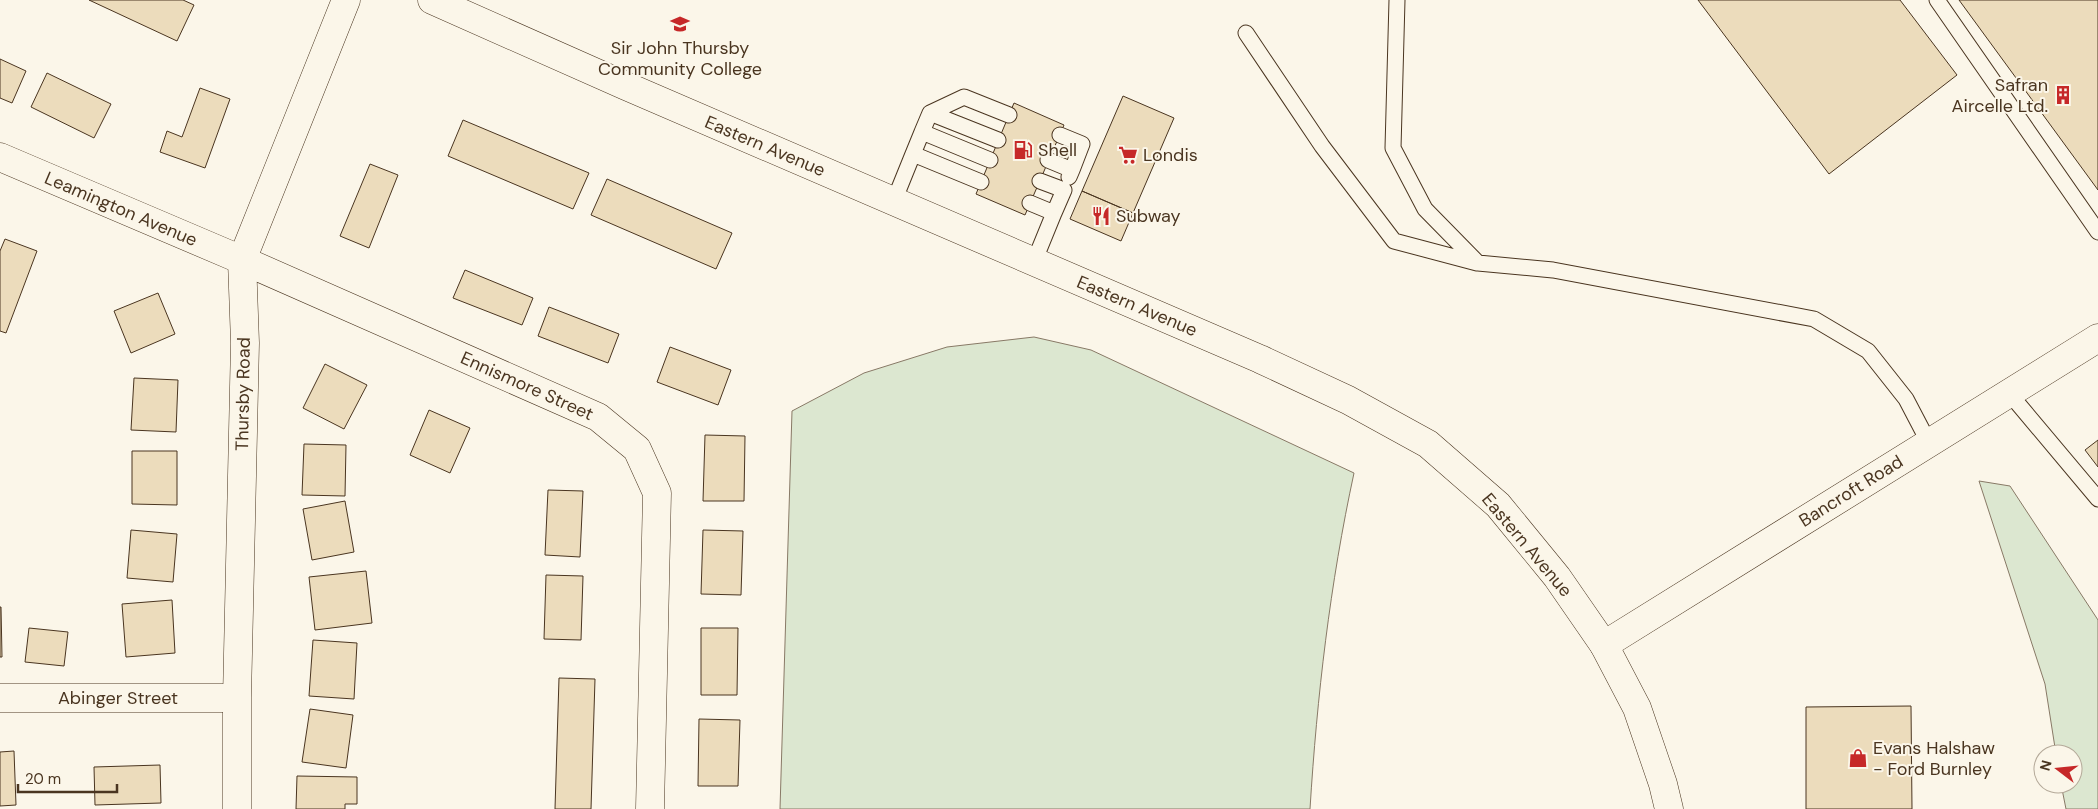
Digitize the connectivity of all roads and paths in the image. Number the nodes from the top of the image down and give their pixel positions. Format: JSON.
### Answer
{"nodes":[{"id":1,"x":346,"y":0,"type":"edge"},
{"id":2,"x":432,"y":0,"type":"edge"},
{"id":3,"x":1397,"y":0,"type":"edge"},
{"id":4,"x":1937,"y":0,"type":"edge"},
{"id":5,"x":1246,"y":33,"type":"dead end"},
{"id":6,"x":930,"y":113,"type":"junction"},
{"id":7,"x":1009,"y":115,"type":"dead end"},
{"id":8,"x":922,"y":132,"type":"junction"},
{"id":9,"x":1060,"y":135,"type":"dead end"},
{"id":10,"x":998,"y":140,"type":"dead end"},
{"id":11,"x":913,"y":154,"type":"junction"},
{"id":12,"x":0,"y":157,"type":"edge"},
{"id":13,"x":990,"y":160,"type":"dead end"},
{"id":14,"x":1048,"y":160,"type":"dead end"},
{"id":15,"x":1072,"y":170,"type":"junction"},
{"id":16,"x":1040,"y":181,"type":"dead end"},
{"id":17,"x":980,"y":182,"type":"dead end"},
{"id":18,"x":1064,"y":190,"type":"junction"},
{"id":19,"x":894,"y":201,"type":"junction"},
{"id":20,"x":1030,"y":203,"type":"dead end"},
{"id":21,"x":1054,"y":213,"type":"junction"},
{"id":22,"x":2098,"y":232,"type":"edge"},
{"id":23,"x":242,"y":260,"type":"junction"},
{"id":24,"x":1034,"y":262,"type":"junction"},
{"id":25,"x":1478,"y":263,"type":"junction"},
{"id":26,"x":2098,"y":338,"type":"edge"},
{"id":27,"x":2009,"y":393,"type":"junction"},
{"id":28,"x":1929,"y":443,"type":"junction"},
{"id":29,"x":2098,"y":499,"type":"edge"},
{"id":30,"x":1604,"y":645,"type":"junction"},
{"id":31,"x":0,"y":698,"type":"edge"},
{"id":32,"x":237,"y":698,"type":"junction"},
{"id":33,"x":236,"y":809,"type":"edge"},
{"id":34,"x":650,"y":809,"type":"edge"},
{"id":35,"x":1668,"y":809,"type":"edge"}],
"edges":[{"from":1,"to":23,"type":"main road","name":"Thursby Road"},
{"from":2,"to":19,"type":"main road","name":"Eastern Avenue"},
{"from":3,"to":25,"type":"lane"},
{"from":4,"to":22,"type":"lane"},
{"from":5,"to":25,"type":"lane"},
{"from":6,"to":7,"type":"lane"},
{"from":6,"to":8,"type":"lane"},
{"from":6,"to":10,"type":"lane"},
{"from":8,"to":11,"type":"lane"},
{"from":8,"to":13,"type":"lane"},
{"from":9,"to":15,"type":"lane"},
{"from":11,"to":17,"type":"lane"},
{"from":11,"to":19,"type":"lane"},
{"from":12,"to":23,"type":"main road","name":"Leamington Avenue"},
{"from":14,"to":15,"type":"lane"},
{"from":15,"to":18,"type":"lane"},
{"from":16,"to":18,"type":"lane"},
{"from":18,"to":21,"type":"lane"},
{"from":19,"to":24,"type":"main road","name":"Eastern Avenue"},
{"from":20,"to":21,"type":"lane"},
{"from":21,"to":24,"type":"lane"},
{"from":23,"to":32,"type":"main road","name":"Thursby Road"},
{"from":23,"to":34,"type":"main road","name":"Ennismore Street"},
{"from":24,"to":30,"type":"main road","name":"Eastern Avenue"},
{"from":25,"to":28,"type":"lane"},
{"from":26,"to":27,"type":"main road","name":"Bancroft Road"},
{"from":27,"to":28,"type":"main road","name":"Bancroft Road"},
{"from":27,"to":29,"type":"lane"},
{"from":28,"to":30,"type":"main road","name":"Bancroft Road"},
{"from":30,"to":35,"type":"main road","name":"Eastern Avenue"},
{"from":31,"to":32,"type":"main road","name":"Abinger Street"},
{"from":32,"to":33,"type":"main road","name":"Thursby Road"}]}
